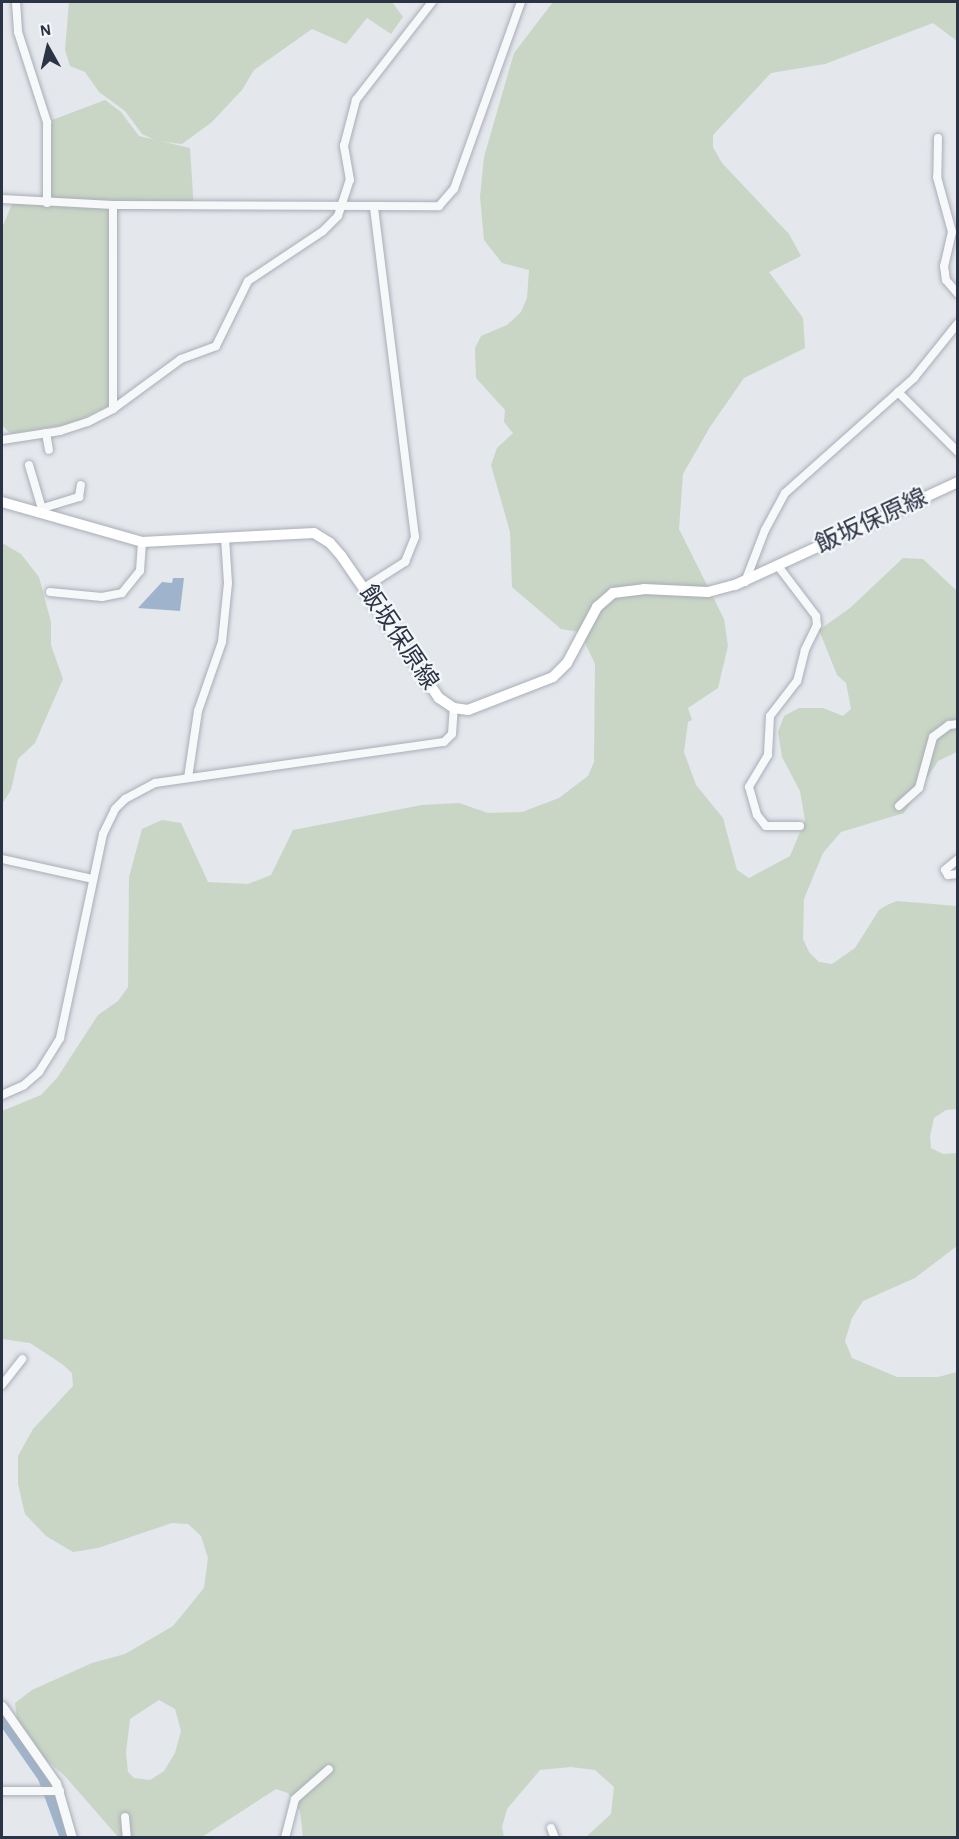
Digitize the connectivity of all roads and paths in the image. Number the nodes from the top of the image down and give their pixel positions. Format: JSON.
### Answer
{"nodes":[{"id":1,"x":16,"y":2,"type":"edge"},
{"id":2,"x":432,"y":2,"type":"edge"},
{"id":3,"x":521,"y":2,"type":"edge"},
{"id":4,"x":938,"y":138,"type":"dead end"},
{"id":5,"x":2,"y":199,"type":"edge"},
{"id":6,"x":47,"y":203,"type":"junction"},
{"id":7,"x":113,"y":205,"type":"junction"},
{"id":8,"x":340,"y":207,"type":"junction"},
{"id":9,"x":374,"y":207,"type":"junction"},
{"id":10,"x":957,"y":294,"type":"edge"},
{"id":11,"x":957,"y":323,"type":"edge"},
{"id":12,"x":898,"y":392,"type":"junction"},
{"id":13,"x":113,"y":409,"type":"junction"},
{"id":14,"x":46,"y":433,"type":"junction"},
{"id":15,"x":2,"y":440,"type":"edge"},
{"id":16,"x":49,"y":450,"type":"dead end"},
{"id":17,"x":957,"y":452,"type":"edge"},
{"id":18,"x":28,"y":465,"type":"dead end"},
{"id":19,"x":957,"y":482,"type":"edge"},
{"id":20,"x":81,"y":485,"type":"dead end"},
{"id":21,"x":2,"y":502,"type":"edge"},
{"id":22,"x":40,"y":511,"type":"junction"},
{"id":23,"x":225,"y":538,"type":"junction"},
{"id":24,"x":142,"y":542,"type":"junction"},
{"id":25,"x":778,"y":566,"type":"junction"},
{"id":26,"x":745,"y":582,"type":"junction"},
{"id":27,"x":364,"y":588,"type":"junction"},
{"id":28,"x":50,"y":592,"type":"dead end"},
{"id":29,"x":454,"y":708,"type":"junction"},
{"id":30,"x":957,"y":724,"type":"edge"},
{"id":31,"x":188,"y":778,"type":"junction"},
{"id":32,"x":899,"y":806,"type":"dead end"},
{"id":33,"x":800,"y":826,"type":"dead end"},
{"id":34,"x":957,"y":858,"type":"edge"},
{"id":35,"x":2,"y":860,"type":"edge"},
{"id":36,"x":957,"y":874,"type":"edge"},
{"id":37,"x":93,"y":879,"type":"junction"},
{"id":38,"x":2,"y":1095,"type":"edge"},
{"id":39,"x":22,"y":1359,"type":"dead end"},
{"id":40,"x":2,"y":1385,"type":"edge"},
{"id":41,"x":2,"y":1706,"type":"edge"},
{"id":42,"x":329,"y":1769,"type":"dead end"},
{"id":43,"x":2,"y":1791,"type":"edge"},
{"id":44,"x":60,"y":1791,"type":"junction"},
{"id":45,"x":125,"y":1817,"type":"dead end"},
{"id":46,"x":550,"y":1828,"type":"dead end"},
{"id":47,"x":72,"y":1838,"type":"edge"},
{"id":48,"x":127,"y":1838,"type":"edge"},
{"id":49,"x":285,"y":1838,"type":"edge"},
{"id":50,"x":555,"y":1838,"type":"edge"}],
"edges":[{"from":1,"to":6,"type":"street"},
{"from":2,"to":8,"type":"street"},
{"from":3,"to":9,"type":"street"},
{"from":4,"to":10,"type":"street"},
{"from":5,"to":6,"type":"street"},
{"from":6,"to":7,"type":"street"},
{"from":7,"to":8,"type":"street"},
{"from":7,"to":13,"type":"street"},
{"from":8,"to":9,"type":"street"},
{"from":8,"to":13,"type":"street"},
{"from":9,"to":27,"type":"street"},
{"from":11,"to":12,"type":"street"},
{"from":12,"to":17,"type":"street"},
{"from":12,"to":26,"type":"street"},
{"from":13,"to":14,"type":"street"},
{"from":14,"to":15,"type":"street"},
{"from":14,"to":16,"type":"street"},
{"from":18,"to":22,"type":"street"},
{"from":19,"to":25,"type":"main road","name":"飯坂保原線"},
{"from":20,"to":22,"type":"street"},
{"from":21,"to":22,"type":"main road","name":"飯坂保原線"},
{"from":22,"to":24,"type":"main road","name":"飯坂保原線"},
{"from":23,"to":24,"type":"main road","name":"飯坂保原線"},
{"from":23,"to":27,"type":"main road","name":"飯坂保原線"},
{"from":23,"to":31,"type":"street"},
{"from":24,"to":28,"type":"street"},
{"from":25,"to":26,"type":"main road","name":"飯坂保原線"},
{"from":25,"to":33,"type":"street"},
{"from":26,"to":29,"type":"main road","name":"飯坂保原線"},
{"from":27,"to":29,"type":"main road","name":"飯坂保原線"},
{"from":29,"to":31,"type":"street"},
{"from":30,"to":32,"type":"street"},
{"from":31,"to":37,"type":"street"},
{"from":34,"to":36,"type":"street"},
{"from":35,"to":37,"type":"street"},
{"from":37,"to":38,"type":"street"},
{"from":39,"to":40,"type":"street"},
{"from":41,"to":44,"type":"street"},
{"from":42,"to":49,"type":"street"},
{"from":43,"to":44,"type":"street"},
{"from":44,"to":47,"type":"street"},
{"from":45,"to":48,"type":"street"},
{"from":46,"to":50,"type":"street"}]}
